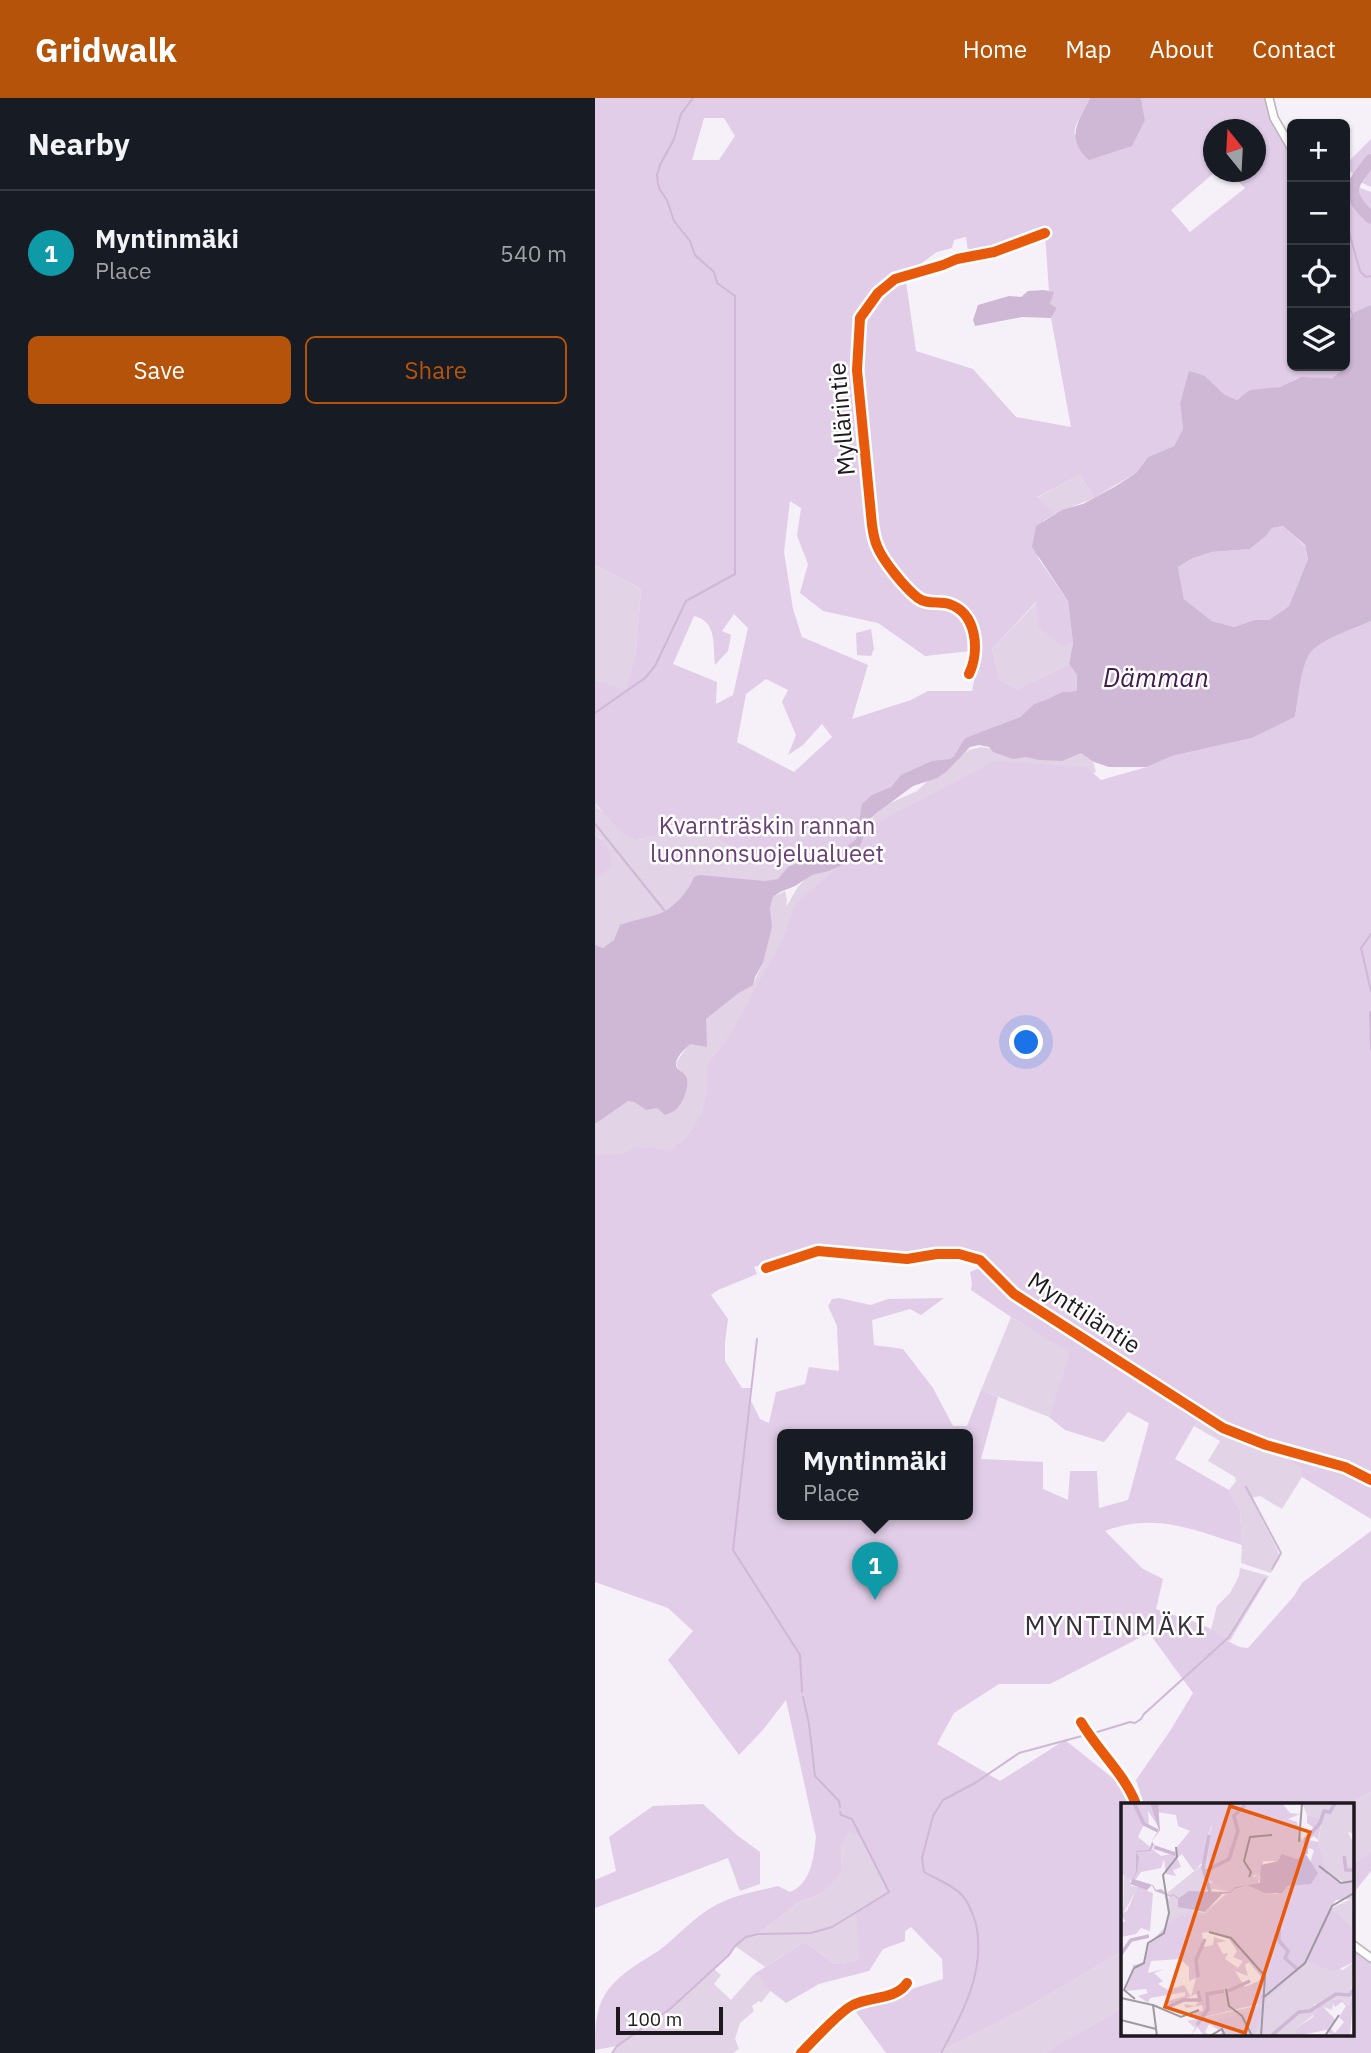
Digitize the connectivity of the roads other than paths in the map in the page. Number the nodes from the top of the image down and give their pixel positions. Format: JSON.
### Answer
{"nodes":[{"id":1,"x":1269,"y":98,"type":"edge"},
{"id":2,"x":1287,"y":140,"type":"edge"},
{"id":3,"x":1045,"y":233,"type":"dead end"},
{"id":4,"x":969,"y":674,"type":"dead end"},
{"id":5,"x":765,"y":1268,"type":"dead end"},
{"id":6,"x":1371,"y":1480,"type":"edge"},
{"id":7,"x":1081,"y":1722,"type":"dead end"},
{"id":8,"x":1136,"y":1803,"type":"edge"},
{"id":9,"x":1353,"y":1945,"type":"edge"},
{"id":10,"x":1371,"y":1958,"type":"edge"},
{"id":11,"x":908,"y":1983,"type":"dead end"},
{"id":12,"x":801,"y":2053,"type":"edge"}],
"edges":[{"from":1,"to":2,"type":"street"},
{"from":3,"to":4,"type":"street","name":"Myllärintie"},
{"from":5,"to":6,"type":"street","name":"Mynttiläntie"},
{"from":7,"to":8,"type":"street"},
{"from":9,"to":10,"type":"street"},
{"from":11,"to":12,"type":"street"}]}
